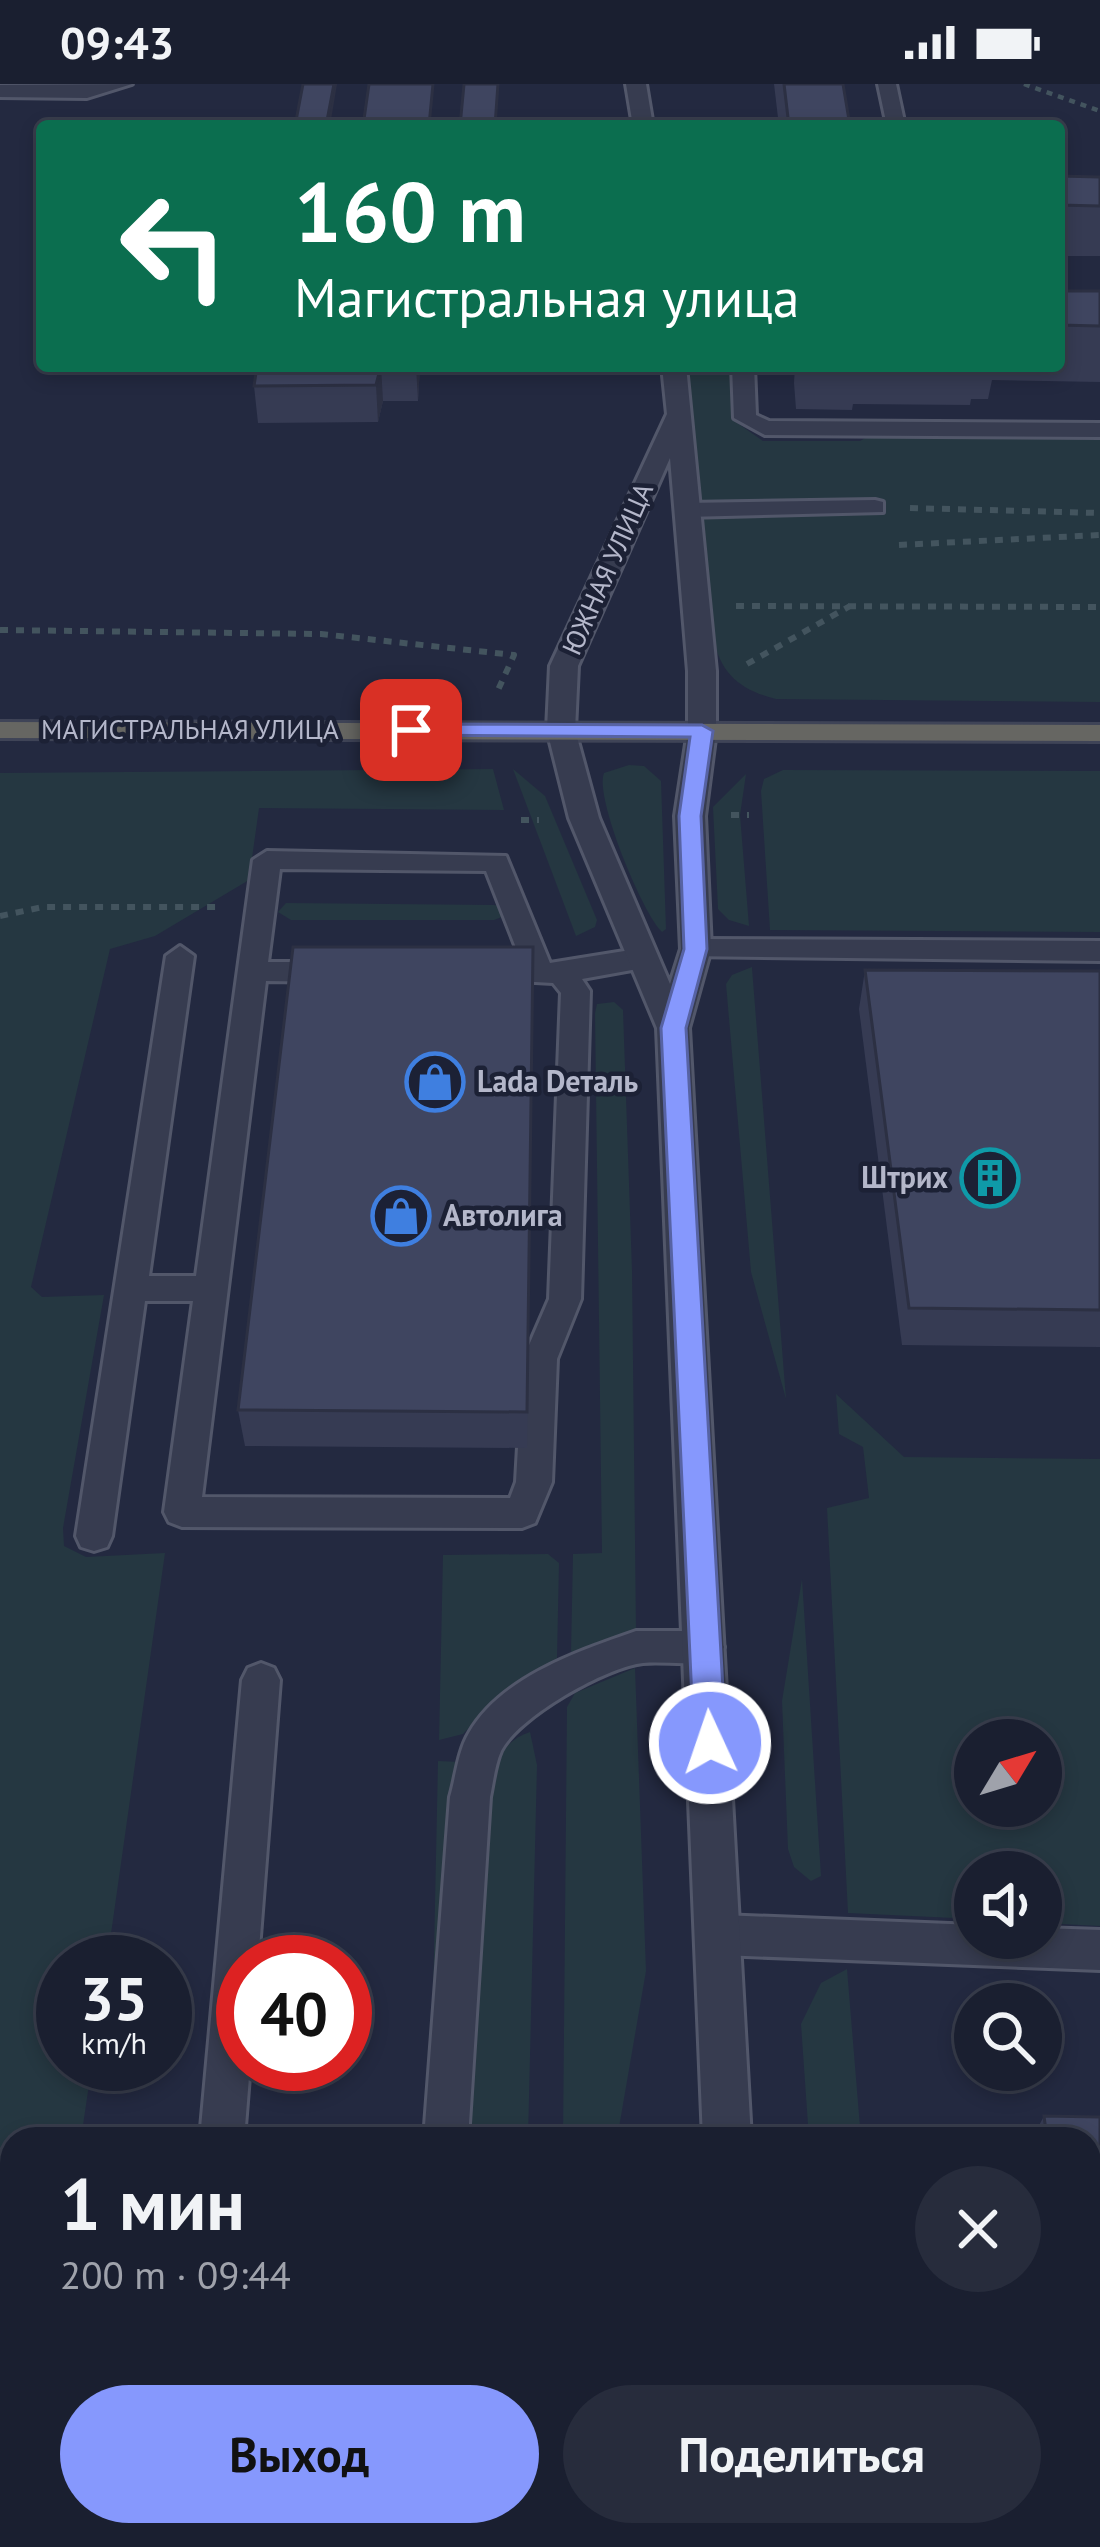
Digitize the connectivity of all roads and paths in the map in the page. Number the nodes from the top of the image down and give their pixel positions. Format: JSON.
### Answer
{"nodes":[{"id":1,"x":122,"y":84,"type":"edge"},
{"id":2,"x":636,"y":84,"type":"edge"},
{"id":3,"x":886,"y":84,"type":"edge"},
{"id":4,"x":1024,"y":84,"type":"edge"},
{"id":5,"x":27,"y":88,"type":"edge"},
{"id":6,"x":0,"y":91,"type":"edge"},
{"id":7,"x":1100,"y":111,"type":"edge"},
{"id":8,"x":642,"y":120,"type":"edge"},
{"id":9,"x":895,"y":120,"type":"edge"},
{"id":10,"x":675,"y":372,"type":"edge"},
{"id":11,"x":742,"y":372,"type":"edge"},
{"id":12,"x":678,"y":413,"type":"junction"},
{"id":13,"x":1100,"y":430,"type":"edge"},
{"id":14,"x":875,"y":507,"type":"joint"},
{"id":15,"x":686,"y":510,"type":"junction"},
{"id":16,"x":1100,"y":513,"type":"edge"},
{"id":17,"x":1100,"y":535,"type":"edge"},
{"id":18,"x":899,"y":545,"type":"dead end"},
{"id":19,"x":722,"y":606,"type":"dead end"},
{"id":20,"x":850,"y":606,"type":"junction"},
{"id":21,"x":1100,"y":608,"type":"edge"},
{"id":22,"x":0,"y":630,"type":"edge"},
{"id":23,"x":728,"y":674,"type":"dead end"},
{"id":24,"x":498,"y":690,"type":"dead end"},
{"id":25,"x":0,"y":730,"type":"edge"},
{"id":26,"x":561,"y":730,"type":"junction"},
{"id":27,"x":702,"y":731,"type":"junction"},
{"id":28,"x":1100,"y":733,"type":"edge"},
{"id":29,"x":260,"y":907,"type":"junction"},
{"id":30,"x":0,"y":916,"type":"edge"},
{"id":31,"x":696,"y":949,"type":"junction"},
{"id":32,"x":1100,"y":951,"type":"edge"},
{"id":33,"x":180,"y":956,"type":"dead end"},
{"id":34,"x":643,"y":958,"type":"junction"},
{"id":35,"x":252,"y":971,"type":"junction"},
{"id":36,"x":372,"y":972,"type":"edge"},
{"id":37,"x":468,"y":972,"type":"edge"},
{"id":38,"x":550,"y":973,"type":"junction"},
{"id":39,"x":674,"y":1028,"type":"junction"},
{"id":40,"x":131,"y":1288,"type":"junction"},
{"id":41,"x":211,"y":1289,"type":"junction"},
{"id":42,"x":94,"y":1536,"type":"dead end"},
{"id":43,"x":705,"y":1647,"type":"junction"},
{"id":44,"x":261,"y":1680,"type":"dead end"},
{"id":45,"x":721,"y":1935,"type":"junction"},
{"id":46,"x":1100,"y":1949,"type":"edge"},
{"id":47,"x":224,"y":2127,"type":"edge"},
{"id":48,"x":447,"y":2127,"type":"edge"},
{"id":49,"x":728,"y":2127,"type":"edge"}],
"edges":[{"from":1,"to":5,"type":"street"},
{"from":2,"to":8,"type":"street"},
{"from":3,"to":9,"type":"lane"},
{"from":4,"to":7,"type":"path"},
{"from":5,"to":6,"type":"street"},
{"from":10,"to":12,"type":"street","name":"ЮЖНАЯ УЛИЦА"},
{"from":11,"to":13,"type":"lane"},
{"from":12,"to":15,"type":"street","name":"ЮЖНАЯ УЛИЦА"},
{"from":12,"to":26,"type":"street","name":"ЮЖНАЯ УЛИЦА"},
{"from":14,"to":15,"type":"lane"},
{"from":14,"to":16,"type":"path"},
{"from":15,"to":27,"type":"street","name":"ЮЖНАЯ УЛИЦА"},
{"from":17,"to":18,"type":"path"},
{"from":19,"to":20,"type":"path"},
{"from":20,"to":21,"type":"path"},
{"from":20,"to":23,"type":"path"},
{"from":22,"to":24,"type":"path"},
{"from":25,"to":26,"type":"highway","name":"МАГИСТРАЛЬНАЯ УЛИЦА"},
{"from":26,"to":27,"type":"highway","name":"МАГИСТРАЛЬНАЯ УЛИЦА"},
{"from":26,"to":34,"type":"street","name":"ЮЖНАЯ УЛИЦА"},
{"from":27,"to":28,"type":"highway","name":"МАГИСТРАЛЬНАЯ УЛИЦА"},
{"from":27,"to":31,"type":"street","name":"ЮЖНАЯ УЛИЦА"},
{"from":29,"to":30,"type":"path"},
{"from":29,"to":35,"type":"lane"},
{"from":29,"to":38,"type":"lane"},
{"from":31,"to":32,"type":"street"},
{"from":31,"to":39,"type":"street","name":"ЮЖНАЯ УЛИЦА"},
{"from":33,"to":40,"type":"lane"},
{"from":34,"to":38,"type":"lane"},
{"from":34,"to":39,"type":"street","name":"ЮЖНАЯ УЛИЦА"},
{"from":35,"to":36,"type":"lane"},
{"from":35,"to":41,"type":"lane"},
{"from":37,"to":38,"type":"lane"},
{"from":38,"to":41,"type":"lane"},
{"from":39,"to":43,"type":"street"},
{"from":40,"to":41,"type":"lane"},
{"from":40,"to":42,"type":"lane"},
{"from":43,"to":45,"type":"street"},
{"from":43,"to":48,"type":"lane"},
{"from":44,"to":47,"type":"lane"},
{"from":45,"to":46,"type":"lane"},
{"from":45,"to":49,"type":"street"}]}
